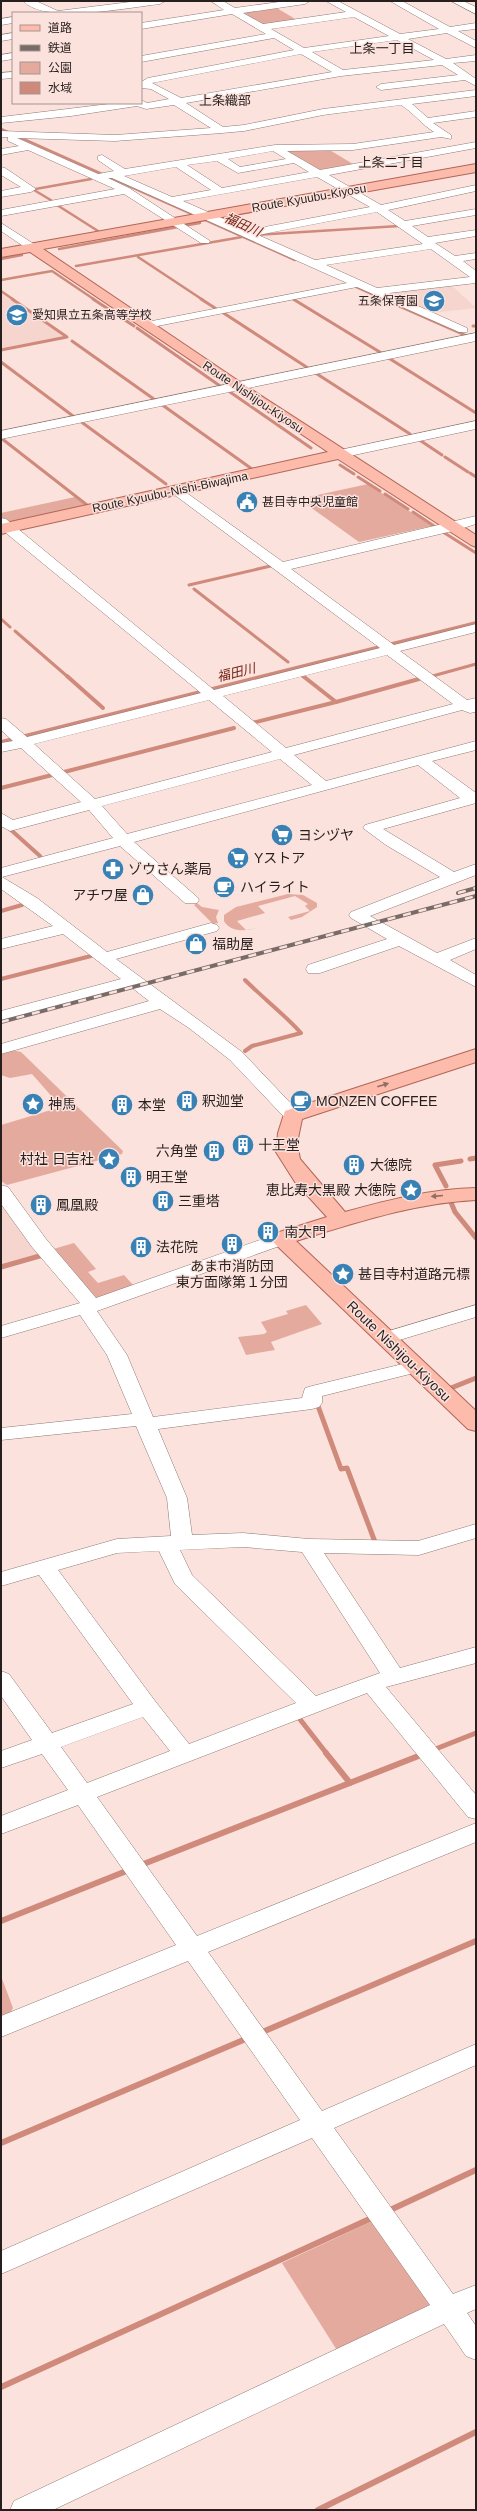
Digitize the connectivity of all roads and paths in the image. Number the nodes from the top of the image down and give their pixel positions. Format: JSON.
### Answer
{"nodes":[{"id":1,"x":53,"y":1,"type":"edge"},
{"id":2,"x":97,"y":1,"type":"edge"},
{"id":3,"x":160,"y":1,"type":"edge"},
{"id":4,"x":216,"y":1,"type":"edge"},
{"id":5,"x":305,"y":1,"type":"edge"},
{"id":6,"x":331,"y":1,"type":"edge"},
{"id":7,"x":394,"y":1,"type":"edge"},
{"id":8,"x":456,"y":1,"type":"edge"},
{"id":9,"x":32,"y":2,"type":"edge"},
{"id":10,"x":275,"y":5,"type":"junction"},
{"id":11,"x":108,"y":6,"type":"junction"},
{"id":12,"x":474,"y":9,"type":"edge"},
{"id":13,"x":234,"y":11,"type":"junction"},
{"id":14,"x":53,"y":12,"type":"edge"},
{"id":15,"x":69,"y":12,"type":"edge"},
{"id":16,"x":354,"y":14,"type":"junction"},
{"id":17,"x":303,"y":21,"type":"junction"},
{"id":18,"x":142,"y":26,"type":"edge"},
{"id":19,"x":476,"y":26,"type":"edge"},
{"id":20,"x":380,"y":27,"type":"junction"},
{"id":21,"x":268,"y":30,"type":"junction"},
{"id":22,"x":364,"y":30,"type":"dead end"},
{"id":23,"x":448,"y":30,"type":"junction"},
{"id":24,"x":12,"y":36,"type":"edge"},
{"id":25,"x":398,"y":37,"type":"junction"},
{"id":26,"x":1,"y":38,"type":"edge"},
{"id":27,"x":301,"y":39,"type":"dead end"},
{"id":28,"x":285,"y":41,"type":"junction"},
{"id":29,"x":350,"y":44,"type":"junction"},
{"id":30,"x":476,"y":45,"type":"edge"},
{"id":31,"x":12,"y":46,"type":"edge"},
{"id":32,"x":1,"y":48,"type":"edge"},
{"id":33,"x":302,"y":51,"type":"junction"},
{"id":34,"x":363,"y":51,"type":"dead end"},
{"id":35,"x":142,"y":53,"type":"edge"},
{"id":36,"x":12,"y":56,"type":"edge"},
{"id":37,"x":1,"y":58,"type":"edge"},
{"id":38,"x":476,"y":58,"type":"edge"},
{"id":39,"x":142,"y":59,"type":"edge"},
{"id":40,"x":377,"y":59,"type":"dead end"},
{"id":41,"x":249,"y":61,"type":"junction"},
{"id":42,"x":444,"y":62,"type":"junction"},
{"id":43,"x":394,"y":68,"type":"junction"},
{"id":44,"x":341,"y":73,"type":"junction"},
{"id":45,"x":353,"y":73,"type":"junction"},
{"id":46,"x":12,"y":74,"type":"edge"},
{"id":47,"x":1,"y":76,"type":"edge"},
{"id":48,"x":466,"y":77,"type":"junction"},
{"id":49,"x":292,"y":81,"type":"junction"},
{"id":50,"x":374,"y":83,"type":"junction"},
{"id":51,"x":476,"y":83,"type":"edge"},
{"id":52,"x":144,"y":85,"type":"edge"},
{"id":53,"x":476,"y":93,"type":"edge"},
{"id":54,"x":178,"y":101,"type":"junction"},
{"id":55,"x":403,"y":102,"type":"junction"},
{"id":56,"x":130,"y":104,"type":"edge"},
{"id":57,"x":142,"y":104,"type":"edge"},
{"id":58,"x":17,"y":108,"type":"dead end"},
{"id":59,"x":3,"y":110,"type":"edge"},
{"id":60,"x":476,"y":114,"type":"edge"},
{"id":61,"x":6,"y":120,"type":"edge"},
{"id":62,"x":425,"y":121,"type":"junction"},
{"id":63,"x":222,"y":130,"type":"junction"},
{"id":64,"x":3,"y":132,"type":"edge"},
{"id":65,"x":442,"y":134,"type":"junction"},
{"id":66,"x":22,"y":136,"type":"junction"},
{"id":67,"x":80,"y":138,"type":"junction"},
{"id":68,"x":476,"y":145,"type":"edge"},
{"id":69,"x":29,"y":147,"type":"junction"},
{"id":70,"x":463,"y":147,"type":"junction"},
{"id":71,"x":275,"y":148,"type":"junction"},
{"id":72,"x":329,"y":148,"type":"junction"},
{"id":73,"x":1,"y":152,"type":"edge"},
{"id":74,"x":476,"y":153,"type":"edge"},
{"id":75,"x":217,"y":156,"type":"junction"},
{"id":76,"x":102,"y":158,"type":"dead end"},
{"id":77,"x":295,"y":160,"type":"junction"},
{"id":78,"x":176,"y":163,"type":"junction"},
{"id":79,"x":360,"y":166,"type":"junction"},
{"id":80,"x":476,"y":168,"type":"edge"},
{"id":81,"x":1,"y":170,"type":"edge"},
{"id":82,"x":318,"y":173,"type":"junction"},
{"id":83,"x":108,"y":174,"type":"junction"},
{"id":84,"x":476,"y":188,"type":"edge"},
{"id":85,"x":124,"y":191,"type":"junction"},
{"id":86,"x":220,"y":191,"type":"junction"},
{"id":87,"x":348,"y":191,"type":"junction"},
{"id":88,"x":1,"y":194,"type":"edge"},
{"id":89,"x":172,"y":200,"type":"junction"},
{"id":90,"x":379,"y":208,"type":"junction"},
{"id":91,"x":476,"y":212,"type":"edge"},
{"id":92,"x":1,"y":213,"type":"edge"},
{"id":93,"x":207,"y":216,"type":"junction"},
{"id":94,"x":174,"y":222,"type":"junction"},
{"id":95,"x":402,"y":225,"type":"junction"},
{"id":96,"x":1,"y":226,"type":"edge"},
{"id":97,"x":476,"y":233,"type":"edge"},
{"id":98,"x":249,"y":234,"type":"junction"},
{"id":99,"x":205,"y":241,"type":"dead end"},
{"id":100,"x":427,"y":242,"type":"junction"},
{"id":101,"x":33,"y":248,"type":"junction"},
{"id":102,"x":1,"y":253,"type":"edge"},
{"id":103,"x":330,"y":253,"type":"dead end"},
{"id":104,"x":476,"y":256,"type":"edge"},
{"id":105,"x":451,"y":260,"type":"junction"},
{"id":106,"x":313,"y":264,"type":"junction"},
{"id":107,"x":476,"y":276,"type":"edge"},
{"id":108,"x":476,"y":280,"type":"edge"},
{"id":109,"x":352,"y":285,"type":"junction"},
{"id":110,"x":375,"y":292,"type":"junction"},
{"id":111,"x":147,"y":325,"type":"junction"},
{"id":112,"x":476,"y":328,"type":"edge"},
{"id":113,"x":472,"y":335,"type":"edge"},
{"id":114,"x":238,"y":386,"type":"junction"},
{"id":115,"x":476,"y":424,"type":"edge"},
{"id":116,"x":1,"y":435,"type":"edge"},
{"id":117,"x":340,"y":454,"type":"junction"},
{"id":118,"x":176,"y":490,"type":"junction"},
{"id":119,"x":476,"y":520,"type":"edge"},
{"id":120,"x":3,"y":526,"type":"edge"},
{"id":121,"x":452,"y":527,"type":"junction"},
{"id":122,"x":476,"y":542,"type":"edge"},
{"id":123,"x":281,"y":567,"type":"junction"},
{"id":124,"x":476,"y":618,"type":"edge"},
{"id":125,"x":476,"y":628,"type":"edge"},
{"id":126,"x":387,"y":647,"type":"junction"},
{"id":127,"x":205,"y":690,"type":"junction"},
{"id":128,"x":472,"y":707,"type":"edge"},
{"id":129,"x":1,"y":722,"type":"edge"},
{"id":130,"x":13,"y":737,"type":"edge"},
{"id":131,"x":476,"y":745,"type":"edge"},
{"id":132,"x":1,"y":748,"type":"edge"},
{"id":133,"x":283,"y":753,"type":"junction"},
{"id":134,"x":421,"y":760,"type":"junction"},
{"id":135,"x":324,"y":786,"type":"junction"},
{"id":136,"x":474,"y":799,"type":"edge"},
{"id":137,"x":92,"y":804,"type":"junction"},
{"id":138,"x":1,"y":818,"type":"edge"},
{"id":139,"x":123,"y":840,"type":"junction"},
{"id":140,"x":476,"y":869,"type":"edge"},
{"id":141,"x":1,"y":873,"type":"edge"},
{"id":142,"x":454,"y":879,"type":"junction"},
{"id":143,"x":1,"y":882,"type":"edge"},
{"id":144,"x":191,"y":900,"type":"dead end"},
{"id":145,"x":67,"y":928,"type":"junction"},
{"id":146,"x":211,"y":928,"type":"dead end"},
{"id":147,"x":400,"y":940,"type":"junction"},
{"id":148,"x":476,"y":943,"type":"edge"},
{"id":149,"x":1,"y":944,"type":"edge"},
{"id":150,"x":106,"y":958,"type":"junction"},
{"id":151,"x":436,"y":960,"type":"junction"},
{"id":152,"x":314,"y":969,"type":"dead end"},
{"id":153,"x":135,"y":981,"type":"junction"},
{"id":154,"x":476,"y":982,"type":"edge"},
{"id":155,"x":162,"y":1003,"type":"junction"},
{"id":156,"x":1,"y":1016,"type":"edge"},
{"id":157,"x":1,"y":1049,"type":"edge"},
{"id":158,"x":476,"y":1055,"type":"edge"},
{"id":159,"x":292,"y":1115,"type":"junction"},
{"id":160,"x":1,"y":1191,"type":"edge"},
{"id":161,"x":476,"y":1194,"type":"edge"},
{"id":162,"x":341,"y":1220,"type":"junction"},
{"id":163,"x":281,"y":1239,"type":"junction"},
{"id":164,"x":89,"y":1307,"type":"junction"},
{"id":165,"x":476,"y":1311,"type":"edge"},
{"id":166,"x":1,"y":1332,"type":"edge"},
{"id":167,"x":386,"y":1338,"type":"junction"},
{"id":168,"x":415,"y":1367,"type":"junction"},
{"id":169,"x":144,"y":1421,"type":"junction"},
{"id":170,"x":476,"y":1424,"type":"edge"},
{"id":171,"x":1,"y":1434,"type":"edge"},
{"id":172,"x":476,"y":1531,"type":"edge"},
{"id":173,"x":174,"y":1543,"type":"junction"},
{"id":174,"x":309,"y":1546,"type":"junction"},
{"id":175,"x":44,"y":1567,"type":"junction"},
{"id":176,"x":1,"y":1579,"type":"edge"},
{"id":177,"x":476,"y":1655,"type":"edge"},
{"id":178,"x":394,"y":1676,"type":"junction"},
{"id":179,"x":371,"y":1683,"type":"junction"},
{"id":180,"x":4,"y":1689,"type":"edge"},
{"id":181,"x":312,"y":1706,"type":"junction"},
{"id":182,"x":147,"y":1707,"type":"junction"},
{"id":183,"x":46,"y":1743,"type":"junction"},
{"id":184,"x":185,"y":1754,"type":"junction"},
{"id":185,"x":1,"y":1760,"type":"edge"},
{"id":186,"x":82,"y":1794,"type":"junction"},
{"id":187,"x":476,"y":1811,"type":"edge"},
{"id":188,"x":1,"y":1825,"type":"edge"},
{"id":189,"x":476,"y":1832,"type":"edge"},
{"id":190,"x":193,"y":1948,"type":"junction"},
{"id":191,"x":1,"y":2027,"type":"edge"},
{"id":192,"x":476,"y":2054,"type":"edge"},
{"id":193,"x":318,"y":2124,"type":"junction"},
{"id":194,"x":1,"y":2263,"type":"edge"},
{"id":195,"x":476,"y":2296,"type":"edge"},
{"id":196,"x":449,"y":2309,"type":"junction"},
{"id":197,"x":476,"y":2348,"type":"edge"},
{"id":198,"x":24,"y":2510,"type":"edge"}],
"edges":[{"from":1,"to":9,"type":"street"},
{"from":2,"to":11,"type":"street"},
{"from":3,"to":11,"type":"street"},
{"from":4,"to":13,"type":"street"},
{"from":5,"to":10,"type":"street"},
{"from":6,"to":16,"type":"street"},
{"from":7,"to":23,"type":"street"},
{"from":8,"to":12,"type":"street"},
{"from":9,"to":14,"type":"street"},
{"from":10,"to":13,"type":"street"},
{"from":10,"to":17,"type":"street"},
{"from":11,"to":15,"type":"street"},
{"from":13,"to":18,"type":"street"},
{"from":13,"to":21,"type":"street"},
{"from":16,"to":17,"type":"street"},
{"from":16,"to":20,"type":"street"},
{"from":17,"to":21,"type":"street"},
{"from":19,"to":23,"type":"street"},
{"from":20,"to":22,"type":"street"},
{"from":20,"to":25,"type":"street"},
{"from":21,"to":28,"type":"street"},
{"from":21,"to":35,"type":"street"},
{"from":21,"to":39,"type":"street"},
{"from":23,"to":25,"type":"street"},
{"from":23,"to":30,"type":"street"},
{"from":24,"to":26,"type":"street"},
{"from":25,"to":29,"type":"street"},
{"from":25,"to":42,"type":"street"},
{"from":27,"to":28,"type":"street"},
{"from":28,"to":33,"type":"street"},
{"from":29,"to":33,"type":"street"},
{"from":29,"to":34,"type":"street"},
{"from":31,"to":32,"type":"street"},
{"from":33,"to":41,"type":"street"},
{"from":33,"to":44,"type":"street"},
{"from":36,"to":37,"type":"street"},
{"from":38,"to":42,"type":"street"},
{"from":40,"to":43,"type":"street"},
{"from":41,"to":49,"type":"street"},
{"from":41,"to":52,"type":"street"},
{"from":42,"to":43,"type":"street"},
{"from":42,"to":48,"type":"street"},
{"from":43,"to":45,"type":"street"},
{"from":44,"to":45,"type":"street"},
{"from":44,"to":49,"type":"street"},
{"from":45,"to":50,"type":"street"},
{"from":46,"to":47,"type":"street"},
{"from":48,"to":50,"type":"street"},
{"from":48,"to":51,"type":"street"},
{"from":49,"to":54,"type":"street"},
{"from":50,"to":55,"type":"street"},
{"from":52,"to":54,"type":"street"},
{"from":53,"to":55,"type":"street"},
{"from":54,"to":57,"type":"street"},
{"from":54,"to":63,"type":"street"},
{"from":55,"to":62,"type":"street"},
{"from":55,"to":63,"type":"street"},
{"from":56,"to":61,"type":"street"},
{"from":58,"to":59,"type":"street"},
{"from":59,"to":61,"type":"street"},
{"from":60,"to":62,"type":"street"},
{"from":61,"to":67,"type":"street"},
{"from":62,"to":65,"type":"street"},
{"from":63,"to":67,"type":"street"},
{"from":64,"to":66,"type":"street"},
{"from":64,"to":69,"type":"street"},
{"from":65,"to":70,"type":"street"},
{"from":65,"to":72,"type":"street"},
{"from":66,"to":67,"type":"street"},
{"from":66,"to":83,"type":"street"},
{"from":68,"to":70,"type":"street"},
{"from":69,"to":73,"type":"street"},
{"from":69,"to":83,"type":"street"},
{"from":70,"to":74,"type":"street"},
{"from":70,"to":79,"type":"street"},
{"from":71,"to":72,"type":"street"},
{"from":71,"to":75,"type":"street"},
{"from":71,"to":77,"type":"street"},
{"from":72,"to":79,"type":"street"},
{"from":75,"to":77,"type":"street"},
{"from":75,"to":78,"type":"street"},
{"from":76,"to":83,"type":"street"},
{"from":77,"to":82,"type":"street"},
{"from":78,"to":83,"type":"street"},
{"from":78,"to":86,"type":"street"},
{"from":79,"to":82,"type":"street"},
{"from":80,"to":87,"type":"main road","name":"Route Kyuubu-Kiyosu"},
{"from":81,"to":88,"type":"street"},
{"from":82,"to":86,"type":"street"},
{"from":82,"to":87,"type":"street"},
{"from":83,"to":85,"type":"street"},
{"from":83,"to":89,"type":"street"},
{"from":84,"to":90,"type":"street"},
{"from":85,"to":92,"type":"street"},
{"from":85,"to":94,"type":"street"},
{"from":86,"to":89,"type":"street"},
{"from":87,"to":90,"type":"street"},
{"from":87,"to":93,"type":"main road","name":"Route Kyuubu-Kiyosu"},
{"from":89,"to":93,"type":"street"},
{"from":90,"to":95,"type":"street"},
{"from":90,"to":98,"type":"street"},
{"from":91,"to":95,"type":"street"},
{"from":93,"to":94,"type":"main road","name":"Route Kyuubu-Kiyosu"},
{"from":93,"to":98,"type":"street"},
{"from":94,"to":99,"type":"street"},
{"from":94,"to":101,"type":"main road","name":"Route Kyuubu-Kiyosu"},
{"from":95,"to":100,"type":"street"},
{"from":96,"to":101,"type":"street"},
{"from":97,"to":100,"type":"street"},
{"from":98,"to":106,"type":"street"},
{"from":100,"to":103,"type":"street"},
{"from":100,"to":105,"type":"street"},
{"from":100,"to":106,"type":"street"},
{"from":101,"to":102,"type":"main road","name":"Route Kyuubu-Kiyosu"},
{"from":101,"to":111,"type":"main road","name":"Route Nishijou-Kiyosu"},
{"from":104,"to":105,"type":"street"},
{"from":105,"to":107,"type":"street"},
{"from":106,"to":109,"type":"street"},
{"from":108,"to":110,"type":"street"},
{"from":109,"to":110,"type":"street"},
{"from":109,"to":111,"type":"street"},
{"from":110,"to":113,"type":"street"},
{"from":111,"to":114,"type":"main road","name":"Route Nishijou-Kiyosu"},
{"from":112,"to":113,"type":"street"},
{"from":113,"to":114,"type":"street"},
{"from":114,"to":116,"type":"street"},
{"from":114,"to":117,"type":"main road","name":"Route Nishijou-Kiyosu"},
{"from":115,"to":117,"type":"street"},
{"from":117,"to":118,"type":"main road","name":"Route Kyuubu-Nishi-Biwajima"},
{"from":117,"to":121,"type":"main road","name":"Route Nishijou-Kiyosu"},
{"from":118,"to":120,"type":"main road","name":"Route Kyuubu-Nishi-Biwajima"},
{"from":118,"to":123,"type":"street"},
{"from":119,"to":121,"type":"street"},
{"from":120,"to":127,"type":"street"},
{"from":121,"to":122,"type":"main road","name":"Route Nishijou-Kiyosu"},
{"from":121,"to":123,"type":"street"},
{"from":123,"to":126,"type":"street"},
{"from":124,"to":126,"type":"street"},
{"from":125,"to":126,"type":"street"},
{"from":126,"to":127,"type":"street"},
{"from":126,"to":128,"type":"street"},
{"from":127,"to":130,"type":"street"},
{"from":127,"to":133,"type":"street"},
{"from":128,"to":133,"type":"street"},
{"from":129,"to":130,"type":"street"},
{"from":130,"to":132,"type":"street"},
{"from":130,"to":137,"type":"street"},
{"from":131,"to":134,"type":"street"},
{"from":133,"to":135,"type":"street"},
{"from":133,"to":137,"type":"street"},
{"from":134,"to":135,"type":"street"},
{"from":134,"to":136,"type":"street"},
{"from":135,"to":139,"type":"street"},
{"from":136,"to":142,"type":"street"},
{"from":137,"to":138,"type":"street"},
{"from":137,"to":139,"type":"street"},
{"from":139,"to":141,"type":"street"},
{"from":139,"to":144,"type":"street"},
{"from":140,"to":142,"type":"street"},
{"from":142,"to":147,"type":"street"},
{"from":143,"to":145,"type":"street"},
{"from":145,"to":149,"type":"street"},
{"from":145,"to":150,"type":"street"},
{"from":146,"to":150,"type":"street"},
{"from":147,"to":151,"type":"street"},
{"from":147,"to":152,"type":"street"},
{"from":148,"to":151,"type":"street"},
{"from":150,"to":153,"type":"street"},
{"from":151,"to":154,"type":"street"},
{"from":153,"to":155,"type":"street"},
{"from":153,"to":156,"type":"street"},
{"from":155,"to":157,"type":"street"},
{"from":155,"to":159,"type":"street"},
{"from":159,"to":158,"type":"main road","one_way":true},
{"from":159,"to":162,"type":"main road"},
{"from":160,"to":164,"type":"street"},
{"from":161,"to":162,"type":"main road","one_way":true},
{"from":162,"to":163,"type":"main road"},
{"from":163,"to":164,"type":"street"},
{"from":163,"to":167,"type":"main road","name":"Route Nishijou-Kiyosu"},
{"from":164,"to":166,"type":"street"},
{"from":164,"to":169,"type":"street"},
{"from":165,"to":167,"type":"street"},
{"from":167,"to":168,"type":"main road","name":"Route Nishijou-Kiyosu"},
{"from":168,"to":169,"type":"street"},
{"from":168,"to":170,"type":"main road","name":"Route Nishijou-Kiyosu"},
{"from":169,"to":171,"type":"street"},
{"from":169,"to":173,"type":"street"},
{"from":172,"to":174,"type":"street"},
{"from":173,"to":174,"type":"street"},
{"from":173,"to":175,"type":"street"},
{"from":173,"to":181,"type":"street"},
{"from":174,"to":178,"type":"street"},
{"from":175,"to":176,"type":"street"},
{"from":175,"to":182,"type":"street"},
{"from":177,"to":178,"type":"street"},
{"from":178,"to":179,"type":"street"},
{"from":179,"to":181,"type":"street"},
{"from":179,"to":187,"type":"street"},
{"from":180,"to":183,"type":"street"},
{"from":181,"to":184,"type":"street"},
{"from":182,"to":183,"type":"street"},
{"from":182,"to":184,"type":"street"},
{"from":183,"to":185,"type":"street"},
{"from":183,"to":186,"type":"street"},
{"from":184,"to":186,"type":"street"},
{"from":186,"to":188,"type":"street"},
{"from":186,"to":190,"type":"street"},
{"from":189,"to":190,"type":"street"},
{"from":190,"to":191,"type":"street"},
{"from":190,"to":193,"type":"street"},
{"from":192,"to":193,"type":"street"},
{"from":193,"to":194,"type":"street"},
{"from":193,"to":196,"type":"street"},
{"from":195,"to":196,"type":"street"},
{"from":196,"to":197,"type":"street"},
{"from":196,"to":198,"type":"street"}]}
